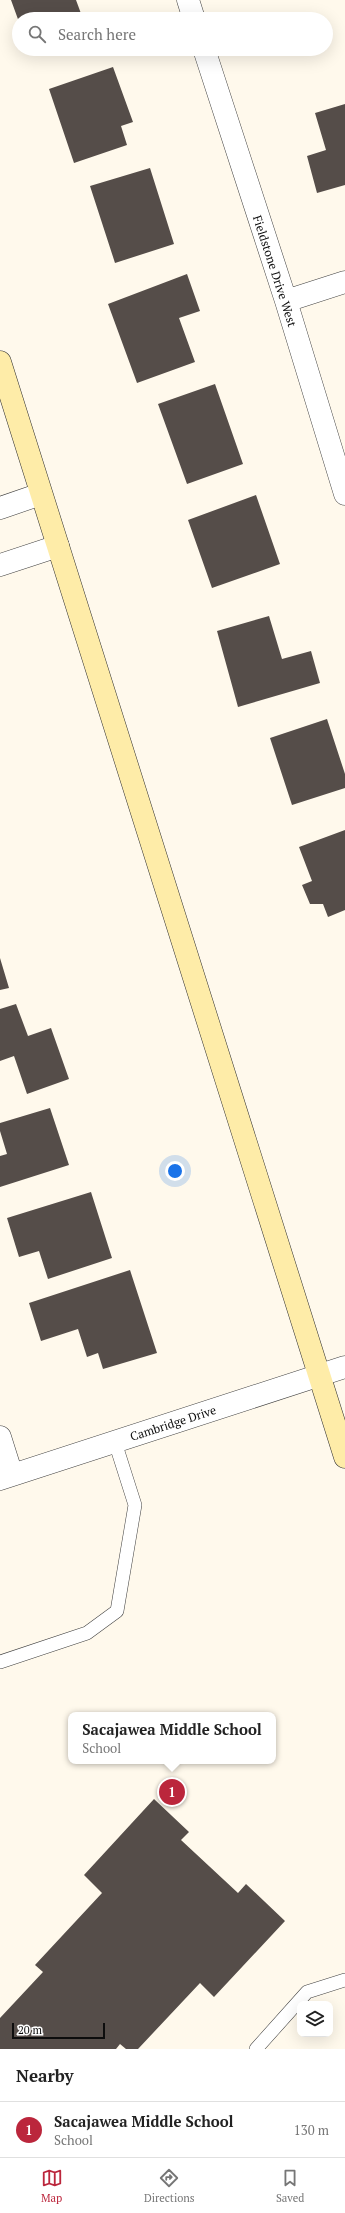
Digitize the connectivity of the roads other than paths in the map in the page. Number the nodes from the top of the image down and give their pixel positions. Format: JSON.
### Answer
{"nodes":[{"id":1,"x":188,"y":0,"type":"edge"},
{"id":2,"x":192,"y":12,"type":"edge"},
{"id":3,"x":206,"y":56,"type":"edge"},
{"id":4,"x":345,"y":282,"type":"edge"},
{"id":5,"x":286,"y":301,"type":"junction"},
{"id":6,"x":0,"y":362,"type":"edge"},
{"id":7,"x":42,"y":494,"type":"junction"},
{"id":8,"x":345,"y":494,"type":"edge"},
{"id":9,"x":0,"y":508,"type":"edge"},
{"id":10,"x":58,"y":546,"type":"junction"},
{"id":11,"x":0,"y":565,"type":"edge"},
{"id":12,"x":345,"y":1366,"type":"edge"},
{"id":13,"x":319,"y":1375,"type":"junction"},
{"id":14,"x":0,"y":1437,"type":"edge"},
{"id":15,"x":115,"y":1442,"type":"junction"},
{"id":16,"x":345,"y":1458,"type":"edge"},
{"id":17,"x":6,"y":1477,"type":"edge"},
{"id":18,"x":0,"y":1662,"type":"edge"},
{"id":19,"x":345,"y":1980,"type":"edge"},
{"id":20,"x":256,"y":2049,"type":"edge"}],
"edges":[{"from":1,"to":2,"type":"street"},
{"from":3,"to":5,"type":"street","name":"Fieldstone Drive West"},
{"from":4,"to":5,"type":"street"},
{"from":5,"to":8,"type":"street","name":"Fieldstone Drive West"},
{"from":6,"to":7,"type":"street"},
{"from":7,"to":9,"type":"street"},
{"from":7,"to":10,"type":"street"},
{"from":10,"to":11,"type":"street"},
{"from":10,"to":13,"type":"street"},
{"from":12,"to":13,"type":"street","name":"Cambridge Drive"},
{"from":13,"to":15,"type":"street","name":"Cambridge Drive"},
{"from":13,"to":16,"type":"street"},
{"from":14,"to":17,"type":"street"},
{"from":15,"to":17,"type":"street","name":"Cambridge Drive"},
{"from":15,"to":18,"type":"lane"},
{"from":19,"to":20,"type":"lane"}]}
